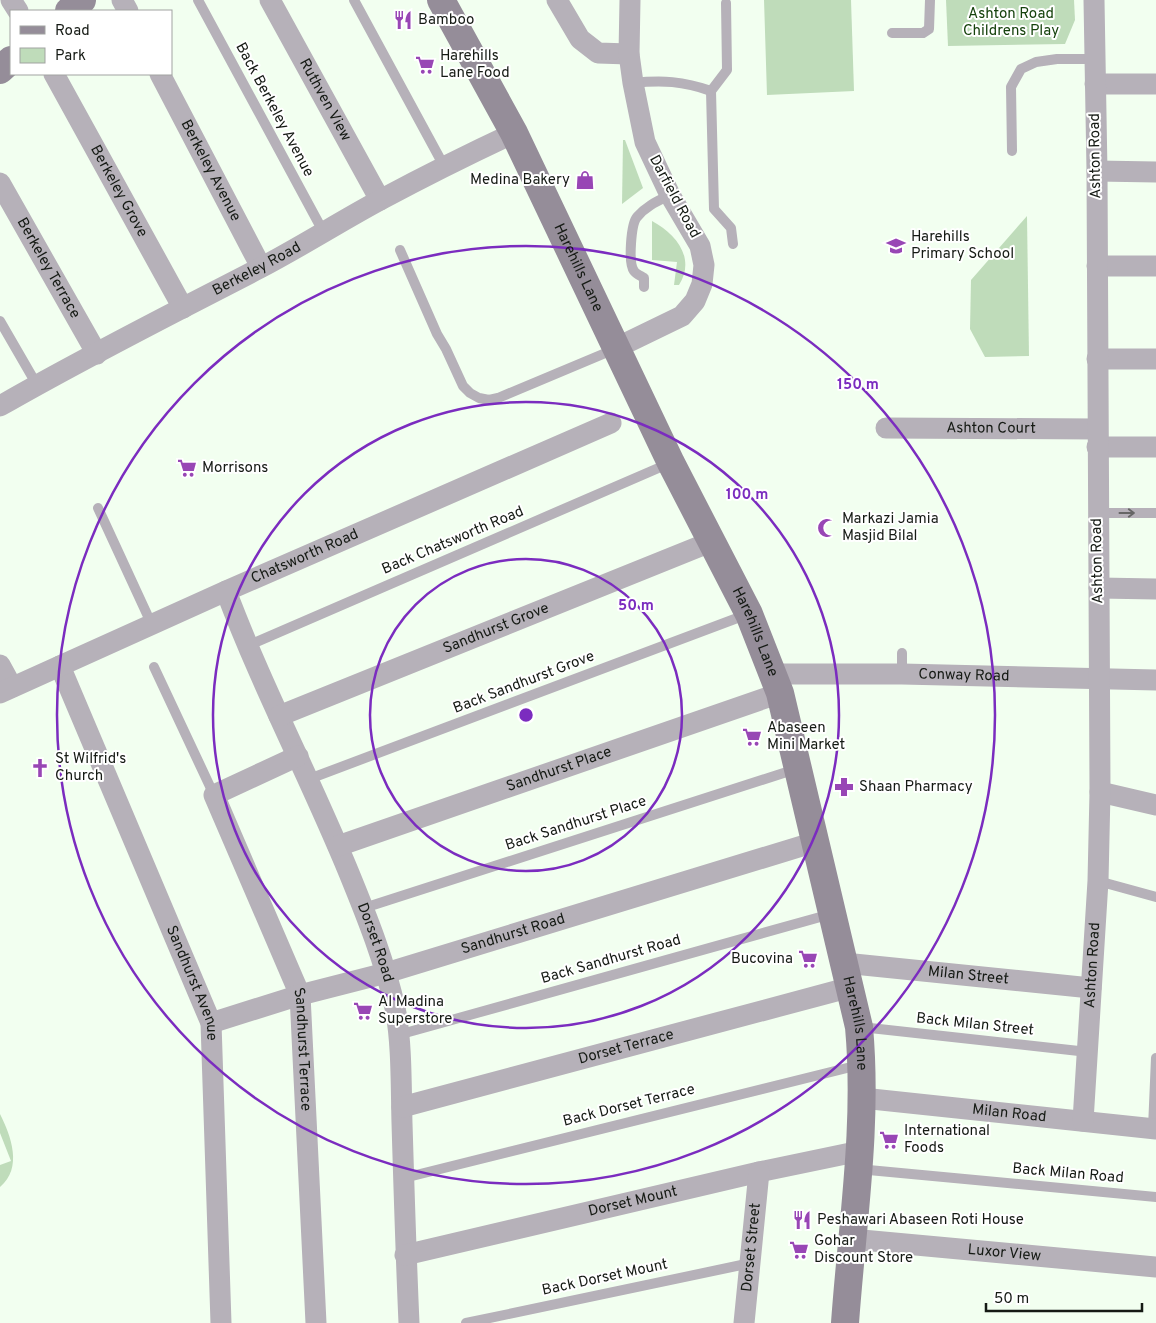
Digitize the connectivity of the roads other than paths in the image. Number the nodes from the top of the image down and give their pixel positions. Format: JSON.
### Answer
{"nodes":[{"id":1,"x":82,"y":0,"type":"edge"},
{"id":2,"x":198,"y":0,"type":"edge"},
{"id":3,"x":270,"y":0,"type":"edge"},
{"id":4,"x":354,"y":0,"type":"edge"},
{"id":5,"x":441,"y":0,"type":"edge"},
{"id":6,"x":557,"y":0,"type":"edge"},
{"id":7,"x":630,"y":0,"type":"edge"},
{"id":8,"x":930,"y":0,"type":"edge"},
{"id":9,"x":1094,"y":0,"type":"edge"},
{"id":10,"x":726,"y":3,"type":"dead end"},
{"id":11,"x":70,"y":10,"type":"edge"},
{"id":12,"x":892,"y":34,"type":"dead end"},
{"id":13,"x":629,"y":54,"type":"junction"},
{"id":14,"x":1095,"y":59,"type":"junction"},
{"id":15,"x":10,"y":61,"type":"edge"},
{"id":16,"x":0,"y":70,"type":"edge"},
{"id":17,"x":55,"y":75,"type":"edge"},
{"id":18,"x":161,"y":75,"type":"edge"},
{"id":19,"x":633,"y":83,"type":"junction"},
{"id":20,"x":1096,"y":84,"type":"junction"},
{"id":21,"x":1156,"y":84,"type":"edge"},
{"id":22,"x":711,"y":91,"type":"junction"},
{"id":23,"x":514,"y":133,"type":"junction"},
{"id":24,"x":1012,"y":151,"type":"dead end"},
{"id":25,"x":444,"y":166,"type":"junction"},
{"id":26,"x":1096,"y":171,"type":"junction"},
{"id":27,"x":1156,"y":172,"type":"edge"},
{"id":28,"x":0,"y":183,"type":"edge"},
{"id":29,"x":670,"y":195,"type":"junction"},
{"id":30,"x":380,"y":200,"type":"junction"},
{"id":31,"x":324,"y":233,"type":"junction"},
{"id":32,"x":733,"y":244,"type":"dead end"},
{"id":33,"x":400,"y":250,"type":"dead end"},
{"id":34,"x":1097,"y":266,"type":"junction"},
{"id":35,"x":1156,"y":266,"type":"edge"},
{"id":36,"x":262,"y":267,"type":"junction"},
{"id":37,"x":644,"y":287,"type":"dead end"},
{"id":38,"x":183,"y":308,"type":"junction"},
{"id":39,"x":0,"y":321,"type":"edge"},
{"id":40,"x":616,"y":348,"type":"junction"},
{"id":41,"x":96,"y":354,"type":"junction"},
{"id":42,"x":1097,"y":359,"type":"junction"},
{"id":43,"x":1156,"y":359,"type":"edge"},
{"id":44,"x":37,"y":384,"type":"junction"},
{"id":45,"x":0,"y":406,"type":"edge"},
{"id":46,"x":611,"y":423,"type":"dead end"},
{"id":47,"x":886,"y":428,"type":"dead end"},
{"id":48,"x":1097,"y":438,"type":"junction"},
{"id":49,"x":1156,"y":447,"type":"edge"},
{"id":50,"x":671,"y":463,"type":"junction"},
{"id":51,"x":98,"y":508,"type":"dead end"},
{"id":52,"x":1098,"y":513,"type":"junction"},
{"id":53,"x":1156,"y":513,"type":"edge"},
{"id":54,"x":713,"y":542,"type":"junction"},
{"id":55,"x":1099,"y":588,"type":"junction"},
{"id":56,"x":1156,"y":588,"type":"edge"},
{"id":57,"x":226,"y":591,"type":"junction"},
{"id":58,"x":749,"y":614,"type":"junction"},
{"id":59,"x":152,"y":625,"type":"junction"},
{"id":60,"x":247,"y":646,"type":"junction"},
{"id":61,"x":0,"y":665,"type":"edge"},
{"id":62,"x":60,"y":666,"type":"junction"},
{"id":63,"x":154,"y":667,"type":"dead end"},
{"id":64,"x":1099,"y":679,"type":"junction"},
{"id":65,"x":1156,"y":680,"type":"edge"},
{"id":66,"x":776,"y":684,"type":"junction"},
{"id":67,"x":6,"y":690,"type":"edge"},
{"id":68,"x":279,"y":716,"type":"junction"},
{"id":69,"x":298,"y":756,"type":"junction"},
{"id":70,"x":797,"y":768,"type":"junction"},
{"id":71,"x":309,"y":780,"type":"junction"},
{"id":72,"x":1100,"y":792,"type":"junction"},
{"id":73,"x":214,"y":795,"type":"junction"},
{"id":74,"x":1156,"y":805,"type":"edge"},
{"id":75,"x":815,"y":842,"type":"junction"},
{"id":76,"x":338,"y":846,"type":"junction"},
{"id":77,"x":1098,"y":881,"type":"junction"},
{"id":78,"x":1156,"y":897,"type":"edge"},
{"id":79,"x":364,"y":908,"type":"junction"},
{"id":80,"x":832,"y":914,"type":"junction"},
{"id":81,"x":386,"y":973,"type":"junction"},
{"id":82,"x":848,"y":975,"type":"junction"},
{"id":83,"x":1092,"y":988,"type":"junction"},
{"id":84,"x":300,"y":995,"type":"junction"},
{"id":85,"x":211,"y":1023,"type":"junction"},
{"id":86,"x":859,"y":1027,"type":"junction"},
{"id":87,"x":398,"y":1035,"type":"junction"},
{"id":88,"x":1088,"y":1052,"type":"junction"},
{"id":89,"x":1156,"y":1058,"type":"edge"},
{"id":90,"x":862,"y":1064,"type":"junction"},
{"id":91,"x":862,"y":1098,"type":"junction"},
{"id":92,"x":402,"y":1107,"type":"junction"},
{"id":93,"x":1083,"y":1121,"type":"junction"},
{"id":94,"x":1154,"y":1128,"type":"edge"},
{"id":95,"x":859,"y":1160,"type":"junction"},
{"id":96,"x":760,"y":1172,"type":"junction"},
{"id":97,"x":404,"y":1178,"type":"junction"},
{"id":98,"x":1156,"y":1197,"type":"edge"},
{"id":99,"x":851,"y":1239,"type":"junction"},
{"id":100,"x":406,"y":1255,"type":"junction"},
{"id":101,"x":751,"y":1262,"type":"junction"},
{"id":102,"x":1156,"y":1267,"type":"edge"},
{"id":103,"x":221,"y":1323,"type":"edge"},
{"id":104,"x":316,"y":1323,"type":"edge"},
{"id":105,"x":409,"y":1323,"type":"edge"},
{"id":106,"x":466,"y":1323,"type":"edge"},
{"id":107,"x":744,"y":1323,"type":"edge"},
{"id":108,"x":844,"y":1323,"type":"edge"}],
"edges":[{"from":1,"to":11,"type":"main road"},
{"from":2,"to":31,"type":"lane","name":"Back Berkeley Avenue"},
{"from":3,"to":30,"type":"street","name":"Ruthven View"},
{"from":4,"to":25,"type":"lane"},
{"from":5,"to":23,"type":"main road","name":"Harehills Lane"},
{"from":6,"to":13,"type":"street"},
{"from":7,"to":13,"type":"street","name":"Darfield Road"},
{"from":8,"to":12,"type":"lane"},
{"from":9,"to":14,"type":"street","name":"Ashton Road"},
{"from":10,"to":22,"type":"lane"},
{"from":13,"to":19,"type":"street","name":"Darfield Road"},
{"from":14,"to":20,"type":"street","name":"Ashton Road"},
{"from":14,"to":24,"type":"lane"},
{"from":15,"to":16,"type":"main road"},
{"from":17,"to":38,"type":"street","name":"Berkeley Grove"},
{"from":18,"to":36,"type":"street","name":"Berkeley Avenue"},
{"from":19,"to":22,"type":"lane"},
{"from":19,"to":29,"type":"street","name":"Darfield Road"},
{"from":20,"to":21,"type":"street"},
{"from":20,"to":26,"type":"street","name":"Ashton Road"},
{"from":22,"to":32,"type":"lane"},
{"from":23,"to":25,"type":"street","name":"Berkeley Road"},
{"from":23,"to":40,"type":"main road","name":"Harehills Lane"},
{"from":25,"to":30,"type":"street","name":"Berkeley Road"},
{"from":26,"to":27,"type":"street"},
{"from":26,"to":34,"type":"street","name":"Ashton Road"},
{"from":28,"to":41,"type":"street","name":"Berkeley Terrace"},
{"from":29,"to":37,"type":"lane"},
{"from":29,"to":40,"type":"street","name":"Darfield Road"},
{"from":30,"to":31,"type":"street","name":"Berkeley Road"},
{"from":31,"to":36,"type":"street","name":"Berkeley Road"},
{"from":33,"to":40,"type":"lane"},
{"from":34,"to":35,"type":"street"},
{"from":34,"to":42,"type":"street","name":"Ashton Road"},
{"from":36,"to":38,"type":"street","name":"Berkeley Road"},
{"from":38,"to":41,"type":"street","name":"Berkeley Road"},
{"from":39,"to":44,"type":"lane"},
{"from":40,"to":50,"type":"main road","name":"Harehills Lane"},
{"from":41,"to":44,"type":"street","name":"Berkeley Road"},
{"from":42,"to":43,"type":"street"},
{"from":42,"to":48,"type":"street","name":"Ashton Road"},
{"from":44,"to":45,"type":"street","name":"Berkeley Road"},
{"from":46,"to":57,"type":"street","name":"Chatsworth Road"},
{"from":47,"to":48,"type":"street","name":"Ashton Court"},
{"from":48,"to":49,"type":"street","name":"Ashton Court"},
{"from":48,"to":52,"type":"street","name":"Ashton Road"},
{"from":50,"to":54,"type":"main road","name":"Harehills Lane"},
{"from":50,"to":60,"type":"lane","name":"Back Chatsworth Road"},
{"from":51,"to":59,"type":"lane"},
{"from":52,"to":53,"type":"lane","one_way":true},
{"from":52,"to":55,"type":"street","name":"Ashton Road"},
{"from":54,"to":58,"type":"main road","name":"Harehills Lane"},
{"from":54,"to":68,"type":"street","name":"Sandhurst Grove"},
{"from":55,"to":56,"type":"street"},
{"from":55,"to":64,"type":"street","name":"Ashton Road"},
{"from":57,"to":59,"type":"street","name":"Chatsworth Road"},
{"from":57,"to":60,"type":"street","name":"Dorset Road"},
{"from":58,"to":66,"type":"main road","name":"Harehills Lane"},
{"from":58,"to":71,"type":"lane","name":"Back Sandhurst Grove"},
{"from":59,"to":62,"type":"street","name":"Chatsworth Road"},
{"from":60,"to":68,"type":"street","name":"Dorset Road"},
{"from":61,"to":67,"type":"street"},
{"from":62,"to":67,"type":"street","name":"Chatsworth Road"},
{"from":62,"to":85,"type":"street","name":"Sandhurst Avenue"},
{"from":63,"to":73,"type":"lane","name":"Sandhurst Terrace"},
{"from":64,"to":65,"type":"street","name":"Conway Road"},
{"from":64,"to":66,"type":"street","name":"Conway Road"},
{"from":64,"to":72,"type":"street","name":"Ashton Road"},
{"from":66,"to":70,"type":"main road","name":"Harehills Lane"},
{"from":66,"to":76,"type":"street","name":"Sandhurst Place"},
{"from":68,"to":69,"type":"street","name":"Dorset Road"},
{"from":69,"to":71,"type":"street","name":"Dorset Road"},
{"from":69,"to":73,"type":"street"},
{"from":70,"to":75,"type":"main road","name":"Harehills Lane"},
{"from":70,"to":79,"type":"lane","name":"Back Sandhurst Place"},
{"from":71,"to":76,"type":"street","name":"Dorset Road"},
{"from":72,"to":74,"type":"street"},
{"from":72,"to":77,"type":"street","name":"Ashton Road"},
{"from":73,"to":84,"type":"street","name":"Sandhurst Terrace"},
{"from":75,"to":80,"type":"main road","name":"Harehills Lane"},
{"from":75,"to":81,"type":"street","name":"Sandhurst Road"},
{"from":76,"to":79,"type":"street","name":"Dorset Road"},
{"from":77,"to":78,"type":"lane"},
{"from":77,"to":83,"type":"street","name":"Ashton Road"},
{"from":79,"to":81,"type":"street","name":"Dorset Road"},
{"from":80,"to":82,"type":"main road","name":"Harehills Lane"},
{"from":80,"to":87,"type":"lane","name":"Back Sandhurst Road"},
{"from":81,"to":84,"type":"street","name":"Sandhurst Road"},
{"from":81,"to":87,"type":"street","name":"Dorset Road"},
{"from":82,"to":83,"type":"street","name":"Milan Street"},
{"from":82,"to":86,"type":"main road","name":"Harehills Lane"},
{"from":82,"to":92,"type":"street","name":"Dorset Terrace"},
{"from":83,"to":88,"type":"street","name":"Ashton Road"},
{"from":84,"to":85,"type":"street","name":"Sandhurst Road"},
{"from":84,"to":104,"type":"street","name":"Sandhurst Terrace"},
{"from":85,"to":103,"type":"street","name":"Sandhurst Avenue"},
{"from":86,"to":88,"type":"lane","name":"Back Milan Street"},
{"from":86,"to":90,"type":"main road","name":"Harehills Lane"},
{"from":87,"to":92,"type":"street","name":"Dorset Road"},
{"from":88,"to":93,"type":"street","name":"Ashton Road"},
{"from":89,"to":94,"type":"lane"},
{"from":90,"to":91,"type":"main road","name":"Harehills Lane"},
{"from":90,"to":97,"type":"lane","name":"Back Dorset Terrace"},
{"from":91,"to":93,"type":"street","name":"Milan Road"},
{"from":91,"to":95,"type":"main road","name":"Harehills Lane"},
{"from":92,"to":97,"type":"street","name":"Dorset Road"},
{"from":93,"to":94,"type":"street","name":"Milan Road"},
{"from":95,"to":96,"type":"street","name":"Dorset Mount"},
{"from":95,"to":98,"type":"lane","name":"Back Milan Road"},
{"from":95,"to":99,"type":"main road","name":"Harehills Lane"},
{"from":96,"to":100,"type":"street","name":"Dorset Mount"},
{"from":96,"to":101,"type":"street","name":"Dorset Street"},
{"from":97,"to":100,"type":"street","name":"Dorset Road"},
{"from":99,"to":102,"type":"street","name":"Luxor View"},
{"from":99,"to":108,"type":"main road","name":"Harehills Lane"},
{"from":100,"to":105,"type":"street","name":"Dorset Road"},
{"from":101,"to":106,"type":"lane","name":"Back Dorset Mount"},
{"from":101,"to":107,"type":"street","name":"Dorset Street"}]}
